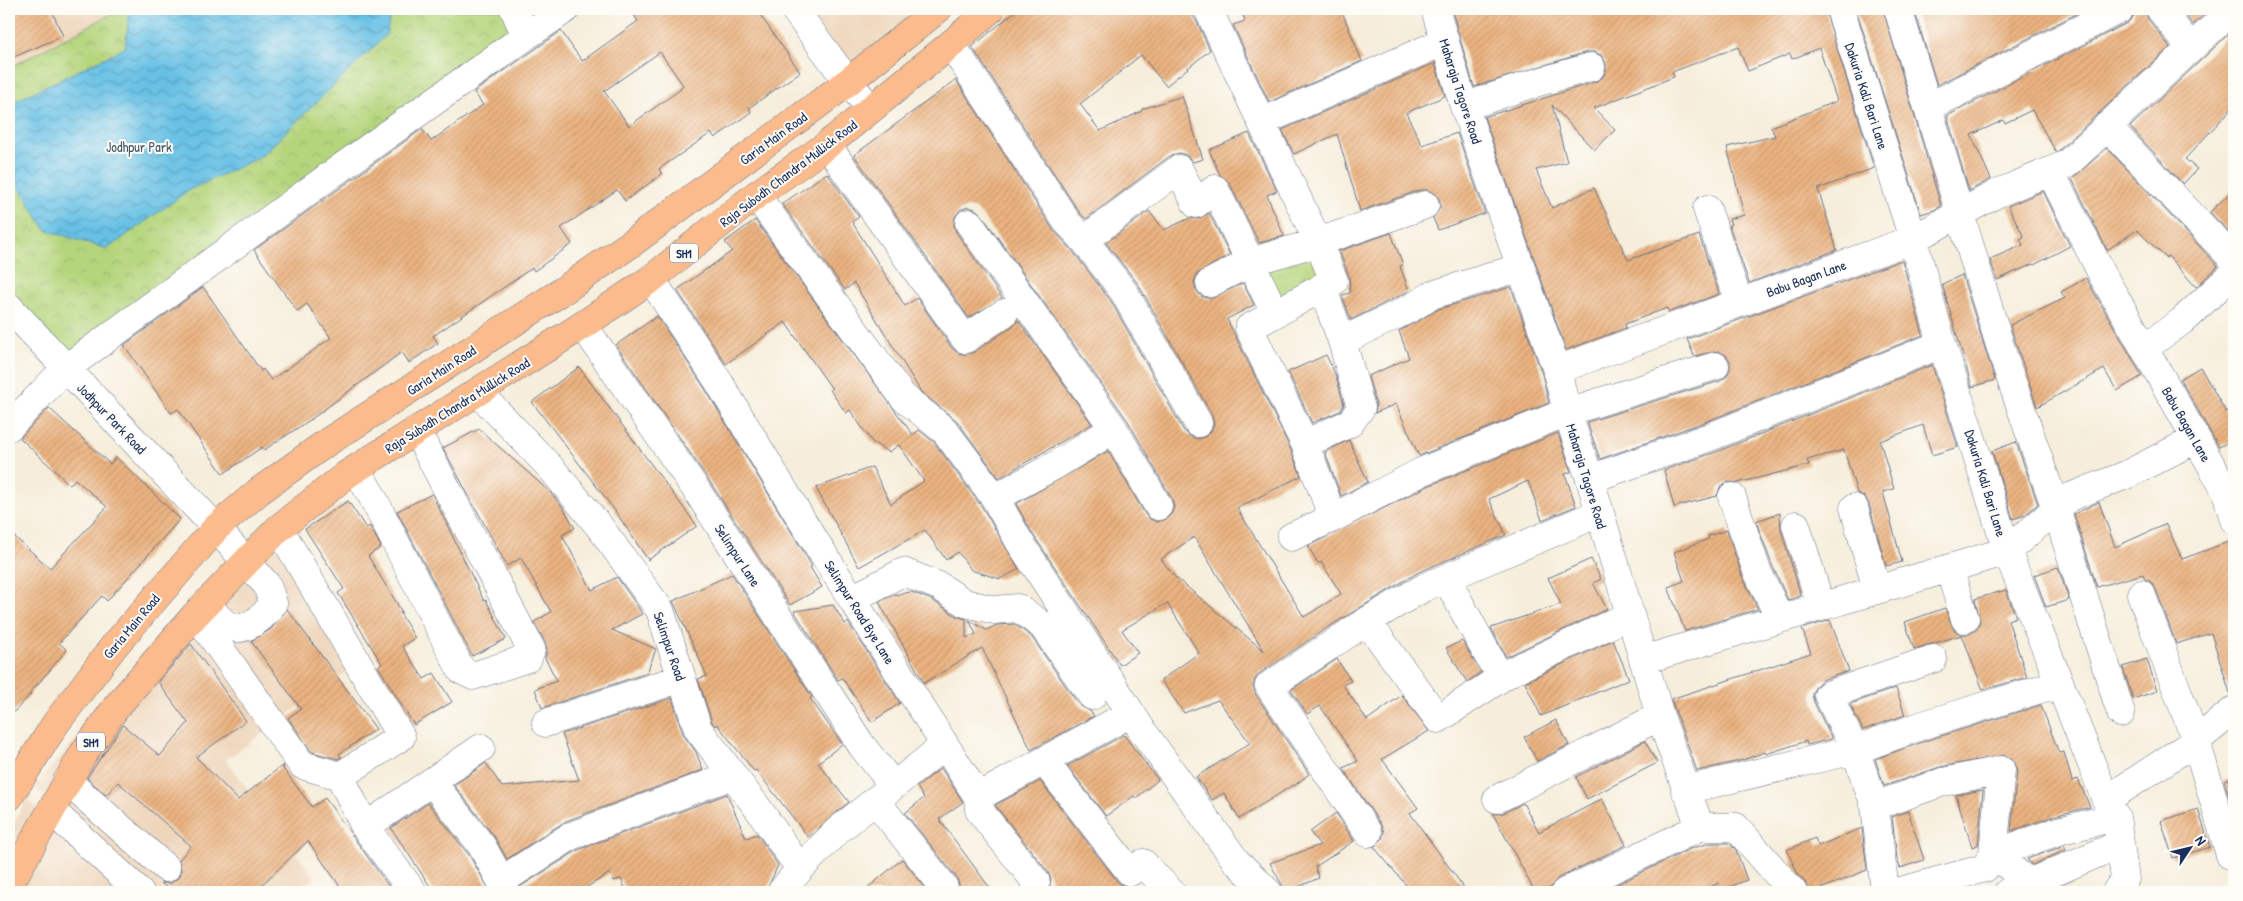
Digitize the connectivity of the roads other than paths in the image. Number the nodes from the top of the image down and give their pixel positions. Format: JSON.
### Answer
{"nodes":[{"id":1,"x":514,"y":9,"type":"edge"},
{"id":2,"x":566,"y":9,"type":"edge"},
{"id":3,"x":794,"y":9,"type":"edge"},
{"id":4,"x":938,"y":9,"type":"edge"},
{"id":5,"x":991,"y":9,"type":"edge"},
{"id":6,"x":1208,"y":9,"type":"edge"},
{"id":7,"x":1435,"y":9,"type":"edge"},
{"id":8,"x":1840,"y":9,"type":"edge"},
{"id":9,"x":1898,"y":9,"type":"edge"},
{"id":10,"x":2120,"y":9,"type":"edge"},
{"id":11,"x":2160,"y":9,"type":"edge"},
{"id":12,"x":2233,"y":9,"type":"edge"},
{"id":13,"x":526,"y":36,"type":"junction"},
{"id":14,"x":1445,"y":41,"type":"junction"},
{"id":15,"x":951,"y":44,"type":"junction"},
{"id":16,"x":2191,"y":48,"type":"junction"},
{"id":17,"x":1591,"y":67,"type":"dead end"},
{"id":18,"x":848,"y":82,"type":"junction"},
{"id":19,"x":1464,"y":107,"type":"junction"},
{"id":20,"x":1929,"y":107,"type":"junction"},
{"id":21,"x":871,"y":109,"type":"junction"},
{"id":22,"x":1262,"y":122,"type":"junction"},
{"id":23,"x":2107,"y":126,"type":"junction"},
{"id":24,"x":826,"y":145,"type":"junction"},
{"id":25,"x":2050,"y":171,"type":"junction"},
{"id":26,"x":756,"y":195,"type":"junction"},
{"id":27,"x":1425,"y":205,"type":"dead end"},
{"id":28,"x":1707,"y":209,"type":"dead end"},
{"id":29,"x":1961,"y":213,"type":"junction"},
{"id":30,"x":969,"y":223,"type":"dead end"},
{"id":31,"x":1913,"y":239,"type":"junction"},
{"id":32,"x":1084,"y":240,"type":"junction"},
{"id":33,"x":1318,"y":242,"type":"junction"},
{"id":34,"x":2234,"y":260,"type":"edge"},
{"id":35,"x":1250,"y":262,"type":"junction"},
{"id":36,"x":1521,"y":267,"type":"junction"},
{"id":37,"x":2234,"y":274,"type":"edge"},
{"id":38,"x":651,"y":278,"type":"junction"},
{"id":39,"x":1210,"y":283,"type":"dead end"},
{"id":40,"x":1322,"y":287,"type":"junction"},
{"id":41,"x":1739,"y":303,"type":"junction"},
{"id":42,"x":9,"y":307,"type":"edge"},
{"id":43,"x":1004,"y":313,"type":"dead end"},
{"id":44,"x":1275,"y":313,"type":"junction"},
{"id":45,"x":583,"y":325,"type":"junction"},
{"id":46,"x":1342,"y":341,"type":"junction"},
{"id":47,"x":1942,"y":344,"type":"junction"},
{"id":48,"x":2144,"y":348,"type":"junction"},
{"id":49,"x":1715,"y":366,"type":"dead end"},
{"id":50,"x":65,"y":369,"type":"junction"},
{"id":51,"x":1557,"y":370,"type":"junction"},
{"id":52,"x":478,"y":392,"type":"junction"},
{"id":53,"x":1567,"y":412,"type":"junction"},
{"id":54,"x":1198,"y":423,"type":"dead end"},
{"id":55,"x":9,"y":427,"type":"edge"},
{"id":56,"x":1114,"y":429,"type":"junction"},
{"id":57,"x":416,"y":430,"type":"junction"},
{"id":58,"x":2196,"y":439,"type":"junction"},
{"id":59,"x":1305,"y":444,"type":"junction"},
{"id":60,"x":356,"y":469,"type":"junction"},
{"id":61,"x":1590,"y":479,"type":"junction"},
{"id":62,"x":1732,"y":497,"type":"dead end"},
{"id":63,"x":995,"y":498,"type":"junction"},
{"id":64,"x":1158,"y":506,"type":"dead end"},
{"id":65,"x":1854,"y":508,"type":"dead end"},
{"id":66,"x":2056,"y":509,"type":"junction"},
{"id":67,"x":1599,"y":513,"type":"junction"},
{"id":68,"x":1333,"y":518,"type":"junction"},
{"id":69,"x":2234,"y":520,"type":"edge"},
{"id":70,"x":1796,"y":526,"type":"dead end"},
{"id":71,"x":216,"y":528,"type":"junction"},
{"id":72,"x":279,"y":528,"type":"junction"},
{"id":73,"x":1291,"y":537,"type":"dead end"},
{"id":74,"x":2007,"y":551,"type":"junction"},
{"id":75,"x":246,"y":562,"type":"junction"},
{"id":76,"x":1949,"y":568,"type":"junction"},
{"id":77,"x":1446,"y":578,"type":"junction"},
{"id":78,"x":1877,"y":590,"type":"junction"},
{"id":79,"x":2141,"y":594,"type":"dead end"},
{"id":80,"x":852,"y":599,"type":"junction"},
{"id":81,"x":1820,"y":607,"type":"junction"},
{"id":82,"x":201,"y":609,"type":"junction"},
{"id":83,"x":1630,"y":615,"type":"junction"},
{"id":84,"x":1780,"y":619,"type":"junction"},
{"id":85,"x":1965,"y":619,"type":"dead end"},
{"id":86,"x":1367,"y":621,"type":"junction"},
{"id":87,"x":1933,"y":659,"type":"dead end"},
{"id":88,"x":1643,"y":660,"type":"junction"},
{"id":89,"x":1491,"y":661,"type":"dead end"},
{"id":90,"x":682,"y":678,"type":"junction"},
{"id":91,"x":2060,"y":683,"type":"junction"},
{"id":92,"x":1092,"y":696,"type":"dead end"},
{"id":93,"x":2234,"y":710,"type":"edge"},
{"id":94,"x":1131,"y":713,"type":"junction"},
{"id":95,"x":2121,"y":713,"type":"dead end"},
{"id":96,"x":1660,"y":716,"type":"junction"},
{"id":97,"x":546,"y":723,"type":"dead end"},
{"id":98,"x":2196,"y":741,"type":"junction"},
{"id":99,"x":945,"y":745,"type":"junction"},
{"id":100,"x":481,"y":748,"type":"dead end"},
{"id":101,"x":1855,"y":750,"type":"junction"},
{"id":102,"x":1044,"y":761,"type":"junction"},
{"id":103,"x":733,"y":775,"type":"junction"},
{"id":104,"x":340,"y":776,"type":"junction"},
{"id":105,"x":67,"y":781,"type":"junction"},
{"id":106,"x":432,"y":782,"type":"junction"},
{"id":107,"x":1685,"y":790,"type":"junction"},
{"id":108,"x":884,"y":793,"type":"junction"},
{"id":109,"x":9,"y":797,"type":"edge"},
{"id":110,"x":978,"y":797,"type":"junction"},
{"id":111,"x":1497,"y":799,"type":"dead end"},
{"id":112,"x":1875,"y":806,"type":"junction"},
{"id":113,"x":51,"y":810,"type":"junction"},
{"id":114,"x":2114,"y":821,"type":"junction"},
{"id":115,"x":1700,"y":827,"type":"junction"},
{"id":116,"x":365,"y":828,"type":"junction"},
{"id":117,"x":1368,"y":833,"type":"dead end"},
{"id":118,"x":1993,"y":854,"type":"junction"},
{"id":119,"x":2230,"y":855,"type":"dead end"},
{"id":120,"x":166,"y":868,"type":"dead end"},
{"id":121,"x":800,"y":869,"type":"junction"},
{"id":122,"x":1036,"y":882,"type":"dead end"},
{"id":123,"x":9,"y":884,"type":"edge"},
{"id":124,"x":2019,"y":888,"type":"edge"},
{"id":125,"x":140,"y":892,"type":"edge"},
{"id":126,"x":413,"y":892,"type":"edge"},
{"id":127,"x":781,"y":892,"type":"edge"},
{"id":128,"x":938,"y":892,"type":"edge"},
{"id":129,"x":1171,"y":892,"type":"edge"},
{"id":130,"x":1268,"y":892,"type":"edge"},
{"id":131,"x":1565,"y":892,"type":"edge"},
{"id":132,"x":1793,"y":892,"type":"edge"},
{"id":133,"x":1885,"y":892,"type":"edge"},
{"id":134,"x":1897,"y":892,"type":"edge"},
{"id":135,"x":2118,"y":892,"type":"edge"}],
"edges":[{"from":1,"to":13,"type":"street"},
{"from":2,"to":13,"type":"street"},
{"from":3,"to":18,"type":"street"},
{"from":4,"to":18,"type":"main road","name":"Garia Main Road"},
{"from":5,"to":15,"type":"main road","name":"Raja Subodh Chandra Mullick Road","number":"SH1"},
{"from":6,"to":22,"type":"street"},
{"from":7,"to":14,"type":"street","name":"Maharaja Tagore Road"},
{"from":8,"to":31,"type":"street","name":"Dakuria Kali Bari Lane"},
{"from":9,"to":20,"type":"street"},
{"from":10,"to":20,"type":"street"},
{"from":11,"to":16,"type":"street"},
{"from":12,"to":16,"type":"street","name":"Babu Bagan Lane"},
{"from":13,"to":50,"type":"street"},
{"from":14,"to":19,"type":"street","name":"Maharaja Tagore Road"},
{"from":14,"to":22,"type":"street"},
{"from":15,"to":21,"type":"main road","name":"Raja Subodh Chandra Mullick Road","number":"SH1"},
{"from":15,"to":32,"type":"street"},
{"from":16,"to":23,"type":"street","name":"Babu Bagan Lane"},
{"from":17,"to":19,"type":"street"},
{"from":18,"to":21,"type":"street"},
{"from":18,"to":71,"type":"main road","name":"Garia Main Road"},
{"from":19,"to":36,"type":"street","name":"Maharaja Tagore Road"},
{"from":20,"to":29,"type":"street"},
{"from":21,"to":24,"type":"main road","name":"Raja Subodh Chandra Mullick Road","number":"SH1"},
{"from":22,"to":33,"type":"street"},
{"from":23,"to":25,"type":"street","name":"Babu Bagan Lane"},
{"from":23,"to":34,"type":"street"},
{"from":24,"to":26,"type":"main road","name":"Raja Subodh Chandra Mullick Road","number":"SH1"},
{"from":24,"to":43,"type":"street"},
{"from":25,"to":29,"type":"street","name":"Babu Bagan Lane"},
{"from":25,"to":48,"type":"street","name":"Babu Bagan Lane"},
{"from":26,"to":38,"type":"main road","name":"Raja Subodh Chandra Mullick Road","number":"SH1"},
{"from":26,"to":63,"type":"street"},
{"from":27,"to":33,"type":"street"},
{"from":28,"to":41,"type":"street"},
{"from":29,"to":31,"type":"street","name":"Babu Bagan Lane"},
{"from":29,"to":66,"type":"street"},
{"from":30,"to":56,"type":"street"},
{"from":31,"to":41,"type":"street","name":"Babu Bagan Lane"},
{"from":31,"to":47,"type":"street","name":"Dakuria Kali Bari Lane"},
{"from":32,"to":35,"type":"street"},
{"from":32,"to":54,"type":"street"},
{"from":33,"to":35,"type":"street"},
{"from":33,"to":40,"type":"street"},
{"from":35,"to":39,"type":"street"},
{"from":35,"to":44,"type":"street"},
{"from":36,"to":46,"type":"street"},
{"from":36,"to":51,"type":"street","name":"Maharaja Tagore Road"},
{"from":37,"to":48,"type":"street"},
{"from":38,"to":45,"type":"main road","name":"Raja Subodh Chandra Mullick Road","number":"SH1"},
{"from":38,"to":80,"type":"street","name":"Selimpur Road Bye Lane"},
{"from":40,"to":44,"type":"street"},
{"from":40,"to":46,"type":"street"},
{"from":41,"to":51,"type":"street","name":"Babu Bagan Lane"},
{"from":42,"to":50,"type":"street","name":"Jodhpur Park Road"},
{"from":44,"to":59,"type":"street"},
{"from":45,"to":52,"type":"main road","name":"Raja Subodh Chandra Mullick Road","number":"SH1"},
{"from":45,"to":108,"type":"street","name":"Selimpur Lane"},
{"from":46,"to":59,"type":"street"},
{"from":47,"to":61,"type":"street"},
{"from":47,"to":74,"type":"street","name":"Dakuria Kali Bari Lane"},
{"from":48,"to":58,"type":"street","name":"Babu Bagan Lane"},
{"from":49,"to":53,"type":"street"},
{"from":50,"to":55,"type":"street"},
{"from":50,"to":71,"type":"street","name":"Jodhpur Park Road"},
{"from":51,"to":53,"type":"street","name":"Maharaja Tagore Road"},
{"from":52,"to":57,"type":"main road","name":"Raja Subodh Chandra Mullick Road","number":"SH1"},
{"from":52,"to":90,"type":"street","name":"Selimpur Road"},
{"from":53,"to":61,"type":"street","name":"Maharaja Tagore Road"},
{"from":53,"to":68,"type":"street"},
{"from":56,"to":63,"type":"street"},
{"from":56,"to":64,"type":"street"},
{"from":57,"to":60,"type":"main road","name":"Raja Subodh Chandra Mullick Road","number":"SH1"},
{"from":57,"to":60,"type":"street"},
{"from":58,"to":66,"type":"street"},
{"from":58,"to":69,"type":"street","name":"Babu Bagan Lane"},
{"from":59,"to":68,"type":"street"},
{"from":60,"to":72,"type":"main road","name":"Raja Subodh Chandra Mullick Road","number":"SH1"},
{"from":61,"to":67,"type":"street","name":"Maharaja Tagore Road"},
{"from":62,"to":84,"type":"street"},
{"from":63,"to":94,"type":"street"},
{"from":65,"to":78,"type":"street"},
{"from":66,"to":74,"type":"street"},
{"from":66,"to":95,"type":"street"},
{"from":67,"to":77,"type":"street"},
{"from":67,"to":83,"type":"street","name":"Maharaja Tagore Road"},
{"from":68,"to":73,"type":"street"},
{"from":70,"to":81,"type":"street"},
{"from":71,"to":75,"type":"street","name":"Jodhpur Park Road"},
{"from":71,"to":109,"type":"main road","name":"Garia Main Road"},
{"from":72,"to":75,"type":"main road","name":"Raja Subodh Chandra Mullick Road","number":"SH1"},
{"from":72,"to":104,"type":"street"},
{"from":74,"to":76,"type":"street"},
{"from":74,"to":91,"type":"street","name":"Dakuria Kali Bari Lane"},
{"from":75,"to":82,"type":"main road","name":"Raja Subodh Chandra Mullick Road","number":"SH1"},
{"from":75,"to":82,"type":"street","name":"Jodhpur Park Road"},
{"from":76,"to":78,"type":"street"},
{"from":76,"to":85,"type":"street"},
{"from":77,"to":86,"type":"street"},
{"from":77,"to":89,"type":"street"},
{"from":78,"to":81,"type":"street"},
{"from":79,"to":98,"type":"street"},
{"from":80,"to":92,"type":"street"},
{"from":80,"to":99,"type":"street","name":"Selimpur Road Bye Lane"},
{"from":81,"to":84,"type":"street"},
{"from":82,"to":104,"type":"street"},
{"from":82,"to":105,"type":"main road","name":"Raja Subodh Chandra Mullick Road","number":"SH1"},
{"from":83,"to":86,"type":"street"},
{"from":83,"to":88,"type":"street","name":"Maharaja Tagore Road"},
{"from":84,"to":88,"type":"street"},
{"from":86,"to":117,"type":"street"},
{"from":87,"to":101,"type":"street"},
{"from":88,"to":96,"type":"street","name":"Maharaja Tagore Road"},
{"from":90,"to":97,"type":"street"},
{"from":90,"to":103,"type":"street","name":"Selimpur Road"},
{"from":91,"to":101,"type":"street"},
{"from":91,"to":114,"type":"street","name":"Dakuria Kali Bari Lane"},
{"from":93,"to":98,"type":"street"},
{"from":94,"to":102,"type":"street"},
{"from":94,"to":130,"type":"street"},
{"from":96,"to":107,"type":"street","name":"Maharaja Tagore Road"},
{"from":96,"to":111,"type":"street"},
{"from":98,"to":114,"type":"street"},
{"from":98,"to":119,"type":"street"},
{"from":99,"to":108,"type":"street"},
{"from":99,"to":110,"type":"street","name":"Selimpur Road Bye Lane"},
{"from":100,"to":106,"type":"street"},
{"from":101,"to":107,"type":"street"},
{"from":101,"to":112,"type":"street"},
{"from":102,"to":110,"type":"street"},
{"from":102,"to":129,"type":"street"},
{"from":103,"to":106,"type":"street"},
{"from":103,"to":121,"type":"street","name":"Selimpur Road"},
{"from":104,"to":116,"type":"street"},
{"from":105,"to":113,"type":"main road","name":"Raja Subodh Chandra Mullick Road","number":"SH1"},
{"from":105,"to":120,"type":"street"},
{"from":106,"to":116,"type":"street"},
{"from":107,"to":115,"type":"street","name":"Maharaja Tagore Road"},
{"from":108,"to":121,"type":"street"},
{"from":108,"to":128,"type":"street","name":"Selimpur Lane"},
{"from":110,"to":122,"type":"street","name":"Selimpur Road Bye Lane"},
{"from":112,"to":118,"type":"street"},
{"from":112,"to":133,"type":"street"},
{"from":113,"to":123,"type":"main road","name":"Raja Subodh Chandra Mullick Road","number":"SH1"},
{"from":113,"to":125,"type":"street"},
{"from":114,"to":118,"type":"street"},
{"from":114,"to":124,"type":"street"},
{"from":114,"to":135,"type":"street","name":"Dakuria Kali Bari Lane"},
{"from":115,"to":131,"type":"street"},
{"from":115,"to":132,"type":"street"},
{"from":116,"to":126,"type":"street"},
{"from":118,"to":124,"type":"street"},
{"from":118,"to":134,"type":"street"},
{"from":121,"to":127,"type":"street"}]}
